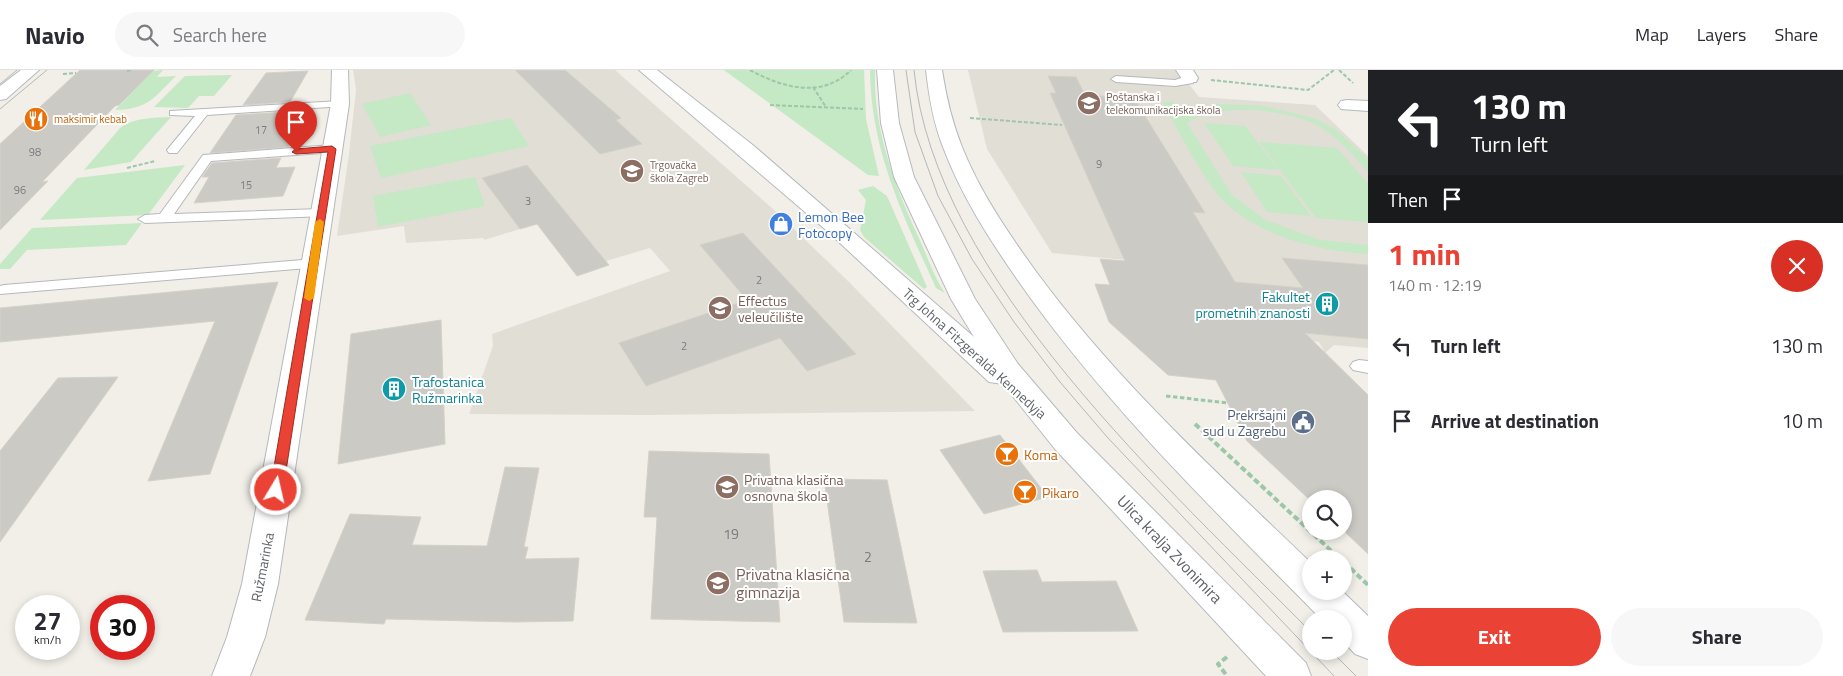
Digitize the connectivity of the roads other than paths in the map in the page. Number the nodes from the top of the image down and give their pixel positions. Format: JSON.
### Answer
{"nodes":[{"id":1,"x":31,"y":70,"type":"edge"},
{"id":2,"x":340,"y":70,"type":"edge"},
{"id":3,"x":646,"y":70,"type":"edge"},
{"id":4,"x":885,"y":70,"type":"edge"},
{"id":5,"x":934,"y":70,"type":"edge"},
{"id":6,"x":1193,"y":76,"type":"edge"},
{"id":7,"x":1116,"y":79,"type":"dead end"},
{"id":8,"x":0,"y":95,"type":"edge"},
{"id":9,"x":340,"y":104,"type":"junction"},
{"id":10,"x":1348,"y":104,"type":"dead end"},
{"id":11,"x":1368,"y":106,"type":"edge"},
{"id":12,"x":204,"y":112,"type":"junction"},
{"id":13,"x":174,"y":113,"type":"dead end"},
{"id":14,"x":332,"y":149,"type":"junction"},
{"id":15,"x":174,"y":150,"type":"road end"},
{"id":16,"x":321,"y":213,"type":"junction"},
{"id":17,"x":164,"y":218,"type":"junction"},
{"id":18,"x":145,"y":219,"type":"dead end"},
{"id":19,"x":315,"y":264,"type":"junction"},
{"id":20,"x":4,"y":290,"type":"dead end"},
{"id":21,"x":1049,"y":421,"type":"junction"},
{"id":22,"x":1302,"y":577,"type":"edge"},
{"id":23,"x":1326,"y":600,"type":"edge"},
{"id":24,"x":1368,"y":641,"type":"edge"},
{"id":25,"x":231,"y":676,"type":"edge"},
{"id":26,"x":1292,"y":676,"type":"edge"}],
"edges":[{"from":1,"to":8,"type":"main road"},
{"from":2,"to":9,"type":"main road","name":"Ružmarinka"},
{"from":3,"to":21,"type":"main road","name":"Trg Johna Fitzgeralda Kennedyja"},
{"from":4,"to":21,"type":"main road","name":"Trg Johna Fitzgeralda Kennedyja"},
{"from":5,"to":22,"type":"main road"},
{"from":6,"to":7,"type":"lane"},
{"from":9,"to":12,"type":"lane"},
{"from":9,"to":14,"type":"main road","name":"Ružmarinka"},
{"from":10,"to":11,"type":"main road"},
{"from":12,"to":13,"type":"lane"},
{"from":12,"to":15,"type":"lane"},
{"from":14,"to":16,"type":"main road","name":"Ružmarinka"},
{"from":14,"to":17,"type":"lane"},
{"from":16,"to":17,"type":"lane"},
{"from":16,"to":19,"type":"main road","name":"Ružmarinka"},
{"from":17,"to":18,"type":"lane"},
{"from":19,"to":20,"type":"lane"},
{"from":19,"to":25,"type":"main road","name":"Ružmarinka"},
{"from":21,"to":26,"type":"main road","name":"Ulica kralja Zvonimira"},
{"from":23,"to":24,"type":"main road"}]}
